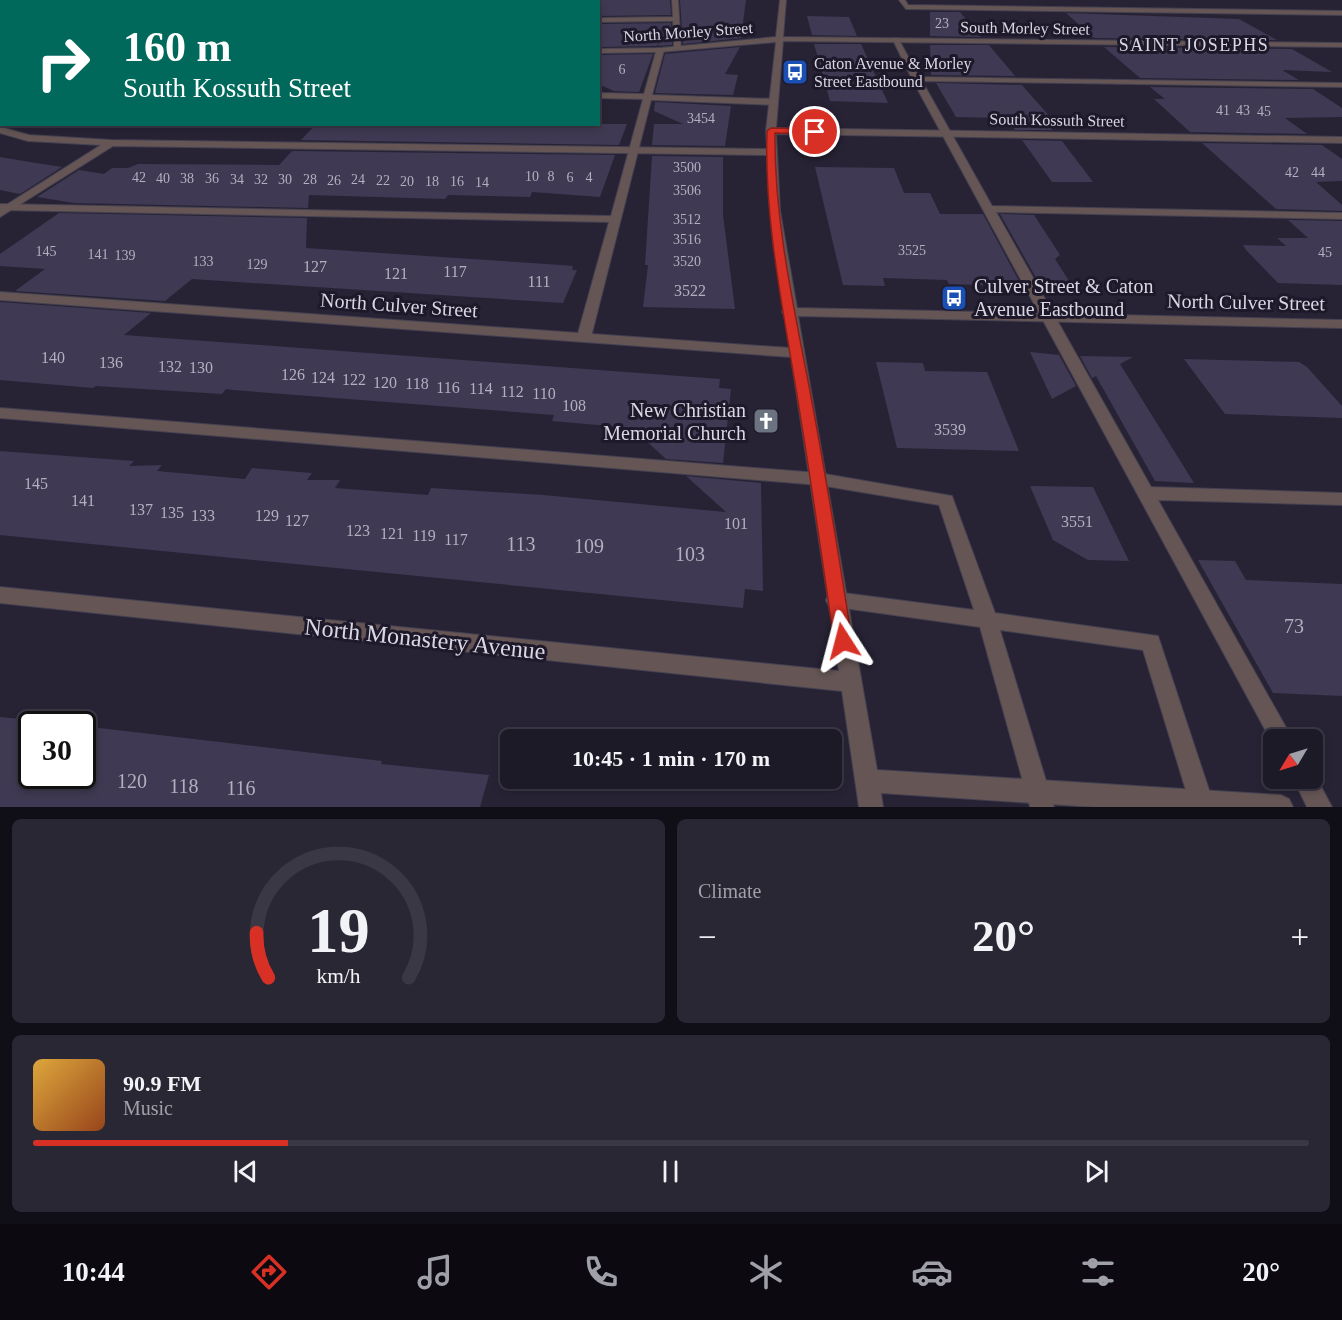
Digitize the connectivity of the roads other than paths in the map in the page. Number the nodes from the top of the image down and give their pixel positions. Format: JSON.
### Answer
{"nodes":[{"id":1,"x":675,"y":0,"type":"edge"},
{"id":2,"x":783,"y":0,"type":"edge"},
{"id":3,"x":902,"y":0,"type":"edge"},
{"id":4,"x":1342,"y":12,"type":"edge"},
{"id":5,"x":600,"y":20,"type":"edge"},
{"id":6,"x":676,"y":20,"type":"junction"},
{"id":7,"x":780,"y":39,"type":"junction"},
{"id":8,"x":895,"y":40,"type":"junction"},
{"id":9,"x":1342,"y":45,"type":"edge"},
{"id":10,"x":678,"y":48,"type":"junction"},
{"id":11,"x":660,"y":50,"type":"junction"},
{"id":12,"x":600,"y":51,"type":"edge"},
{"id":13,"x":916,"y":79,"type":"junction"},
{"id":14,"x":1342,"y":86,"type":"edge"},
{"id":15,"x":600,"y":95,"type":"edge"},
{"id":16,"x":647,"y":97,"type":"junction"},
{"id":17,"x":774,"y":102,"type":"junction"},
{"id":18,"x":0,"y":130,"type":"edge"},
{"id":19,"x":771,"y":131,"type":"junction"},
{"id":20,"x":946,"y":134,"type":"junction"},
{"id":21,"x":1342,"y":140,"type":"edge"},
{"id":22,"x":111,"y":143,"type":"junction"},
{"id":23,"x":633,"y":150,"type":"junction"},
{"id":24,"x":771,"y":152,"type":"junction"},
{"id":25,"x":3,"y":209,"type":"edge"},
{"id":26,"x":988,"y":209,"type":"junction"},
{"id":27,"x":1342,"y":216,"type":"edge"},
{"id":28,"x":615,"y":219,"type":"junction"},
{"id":29,"x":0,"y":296,"type":"edge"},
{"id":30,"x":789,"y":312,"type":"junction"},
{"id":31,"x":1048,"y":317,"type":"junction"},
{"id":32,"x":1342,"y":324,"type":"edge"},
{"id":33,"x":584,"y":338,"type":"junction"},
{"id":34,"x":796,"y":353,"type":"junction"},
{"id":35,"x":0,"y":413,"type":"edge"},
{"id":36,"x":819,"y":479,"type":"junction"},
{"id":37,"x":1146,"y":493,"type":"junction"},
{"id":38,"x":1342,"y":499,"type":"edge"},
{"id":39,"x":0,"y":595,"type":"edge"},
{"id":40,"x":836,"y":600,"type":"junction"},
{"id":41,"x":988,"y":622,"type":"junction"},
{"id":42,"x":850,"y":682,"type":"junction"},
{"id":43,"x":1276,"y":729,"type":"edge"},
{"id":44,"x":866,"y":781,"type":"junction"},
{"id":45,"x":1310,"y":789,"type":"edge"},
{"id":46,"x":1040,"y":799,"type":"edge"},
{"id":47,"x":1202,"y":802,"type":"junction"},
{"id":48,"x":871,"y":807,"type":"edge"},
{"id":49,"x":1281,"y":807,"type":"edge"},
{"id":50,"x":1320,"y":807,"type":"edge"}],
"edges":[{"from":1,"to":6,"type":"street"},
{"from":2,"to":7,"type":"street"},
{"from":3,"to":4,"type":"street"},
{"from":5,"to":6,"type":"street"},
{"from":6,"to":10,"type":"street"},
{"from":7,"to":8,"type":"street","name":"South Morley Street"},
{"from":7,"to":10,"type":"street","name":"North Morley Street"},
{"from":7,"to":17,"type":"street"},
{"from":8,"to":9,"type":"street","name":"South Morley Street"},
{"from":8,"to":13,"type":"street"},
{"from":10,"to":11,"type":"street","name":"North Morley Street"},
{"from":11,"to":12,"type":"street","name":"North Morley Street"},
{"from":11,"to":16,"type":"street"},
{"from":13,"to":14,"type":"street"},
{"from":13,"to":20,"type":"street"},
{"from":15,"to":16,"type":"street"},
{"from":16,"to":17,"type":"street"},
{"from":16,"to":23,"type":"street"},
{"from":17,"to":19,"type":"street"},
{"from":18,"to":22,"type":"street"},
{"from":19,"to":20,"type":"street","name":"South Kossuth Street"},
{"from":19,"to":24,"type":"street"},
{"from":20,"to":21,"type":"street","name":"South Kossuth Street"},
{"from":20,"to":26,"type":"street"},
{"from":22,"to":23,"type":"street"},
{"from":22,"to":25,"type":"street"},
{"from":23,"to":24,"type":"street"},
{"from":23,"to":28,"type":"street"},
{"from":24,"to":30,"type":"street"},
{"from":25,"to":28,"type":"street"},
{"from":26,"to":27,"type":"street"},
{"from":26,"to":31,"type":"street"},
{"from":28,"to":33,"type":"street"},
{"from":29,"to":33,"type":"street","name":"North Culver Street"},
{"from":30,"to":31,"type":"street","name":"North Culver Street"},
{"from":30,"to":34,"type":"street"},
{"from":31,"to":32,"type":"street","name":"North Culver Street"},
{"from":31,"to":37,"type":"street"},
{"from":33,"to":34,"type":"street","name":"North Culver Street"},
{"from":34,"to":36,"type":"street"},
{"from":35,"to":36,"type":"street"},
{"from":36,"to":40,"type":"street"},
{"from":36,"to":41,"type":"street"},
{"from":37,"to":38,"type":"street"},
{"from":37,"to":43,"type":"street"},
{"from":39,"to":42,"type":"street","name":"North Monastery Avenue"},
{"from":40,"to":41,"type":"street"},
{"from":40,"to":42,"type":"street"},
{"from":41,"to":46,"type":"street"},
{"from":41,"to":47,"type":"street"},
{"from":42,"to":44,"type":"street"},
{"from":44,"to":46,"type":"street"},
{"from":44,"to":48,"type":"street"},
{"from":45,"to":50,"type":"street"},
{"from":46,"to":47,"type":"street"},
{"from":47,"to":49,"type":"street"}]}
